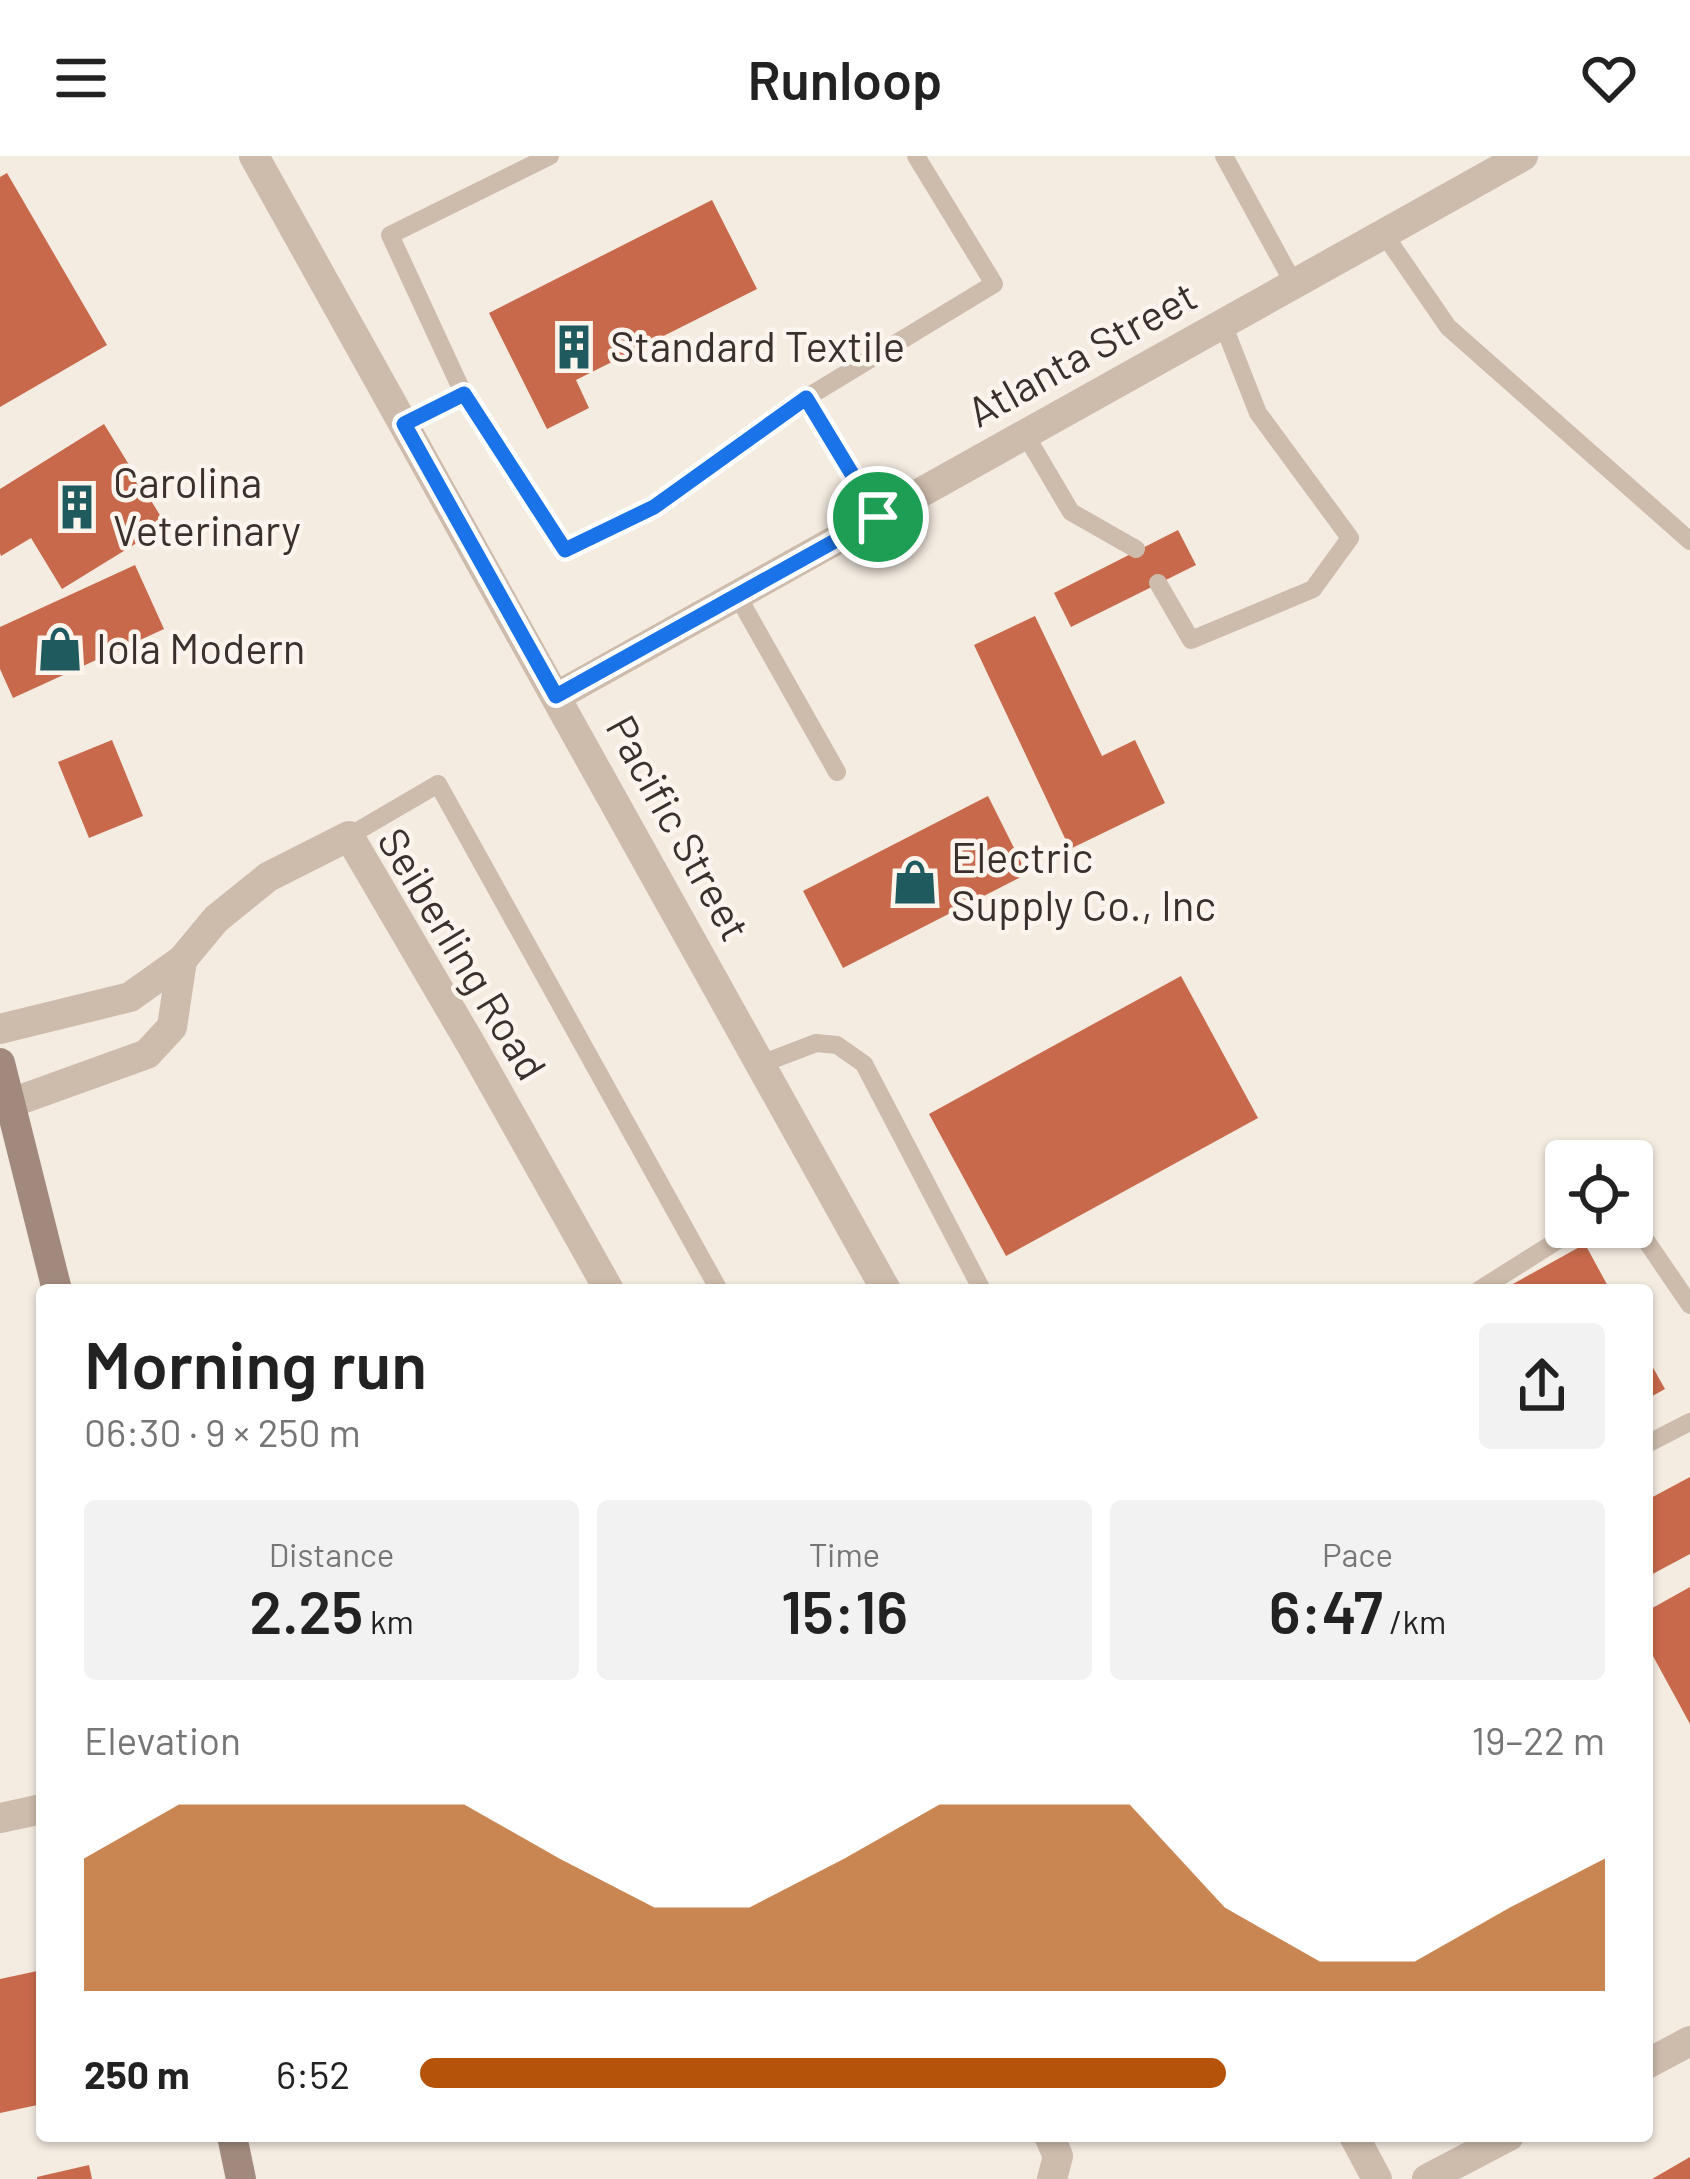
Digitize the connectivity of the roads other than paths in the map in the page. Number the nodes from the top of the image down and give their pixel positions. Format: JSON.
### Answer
{"nodes":[{"id":1,"x":254,"y":156,"type":"edge"},
{"id":2,"x":550,"y":156,"type":"edge"},
{"id":3,"x":916,"y":156,"type":"edge"},
{"id":4,"x":1225,"y":156,"type":"edge"},
{"id":5,"x":1523,"y":156,"type":"edge"},
{"id":6,"x":1384,"y":234,"type":"junction"},
{"id":7,"x":1294,"y":284,"type":"junction"},
{"id":8,"x":1223,"y":324,"type":"junction"},
{"id":9,"x":464,"y":394,"type":"junction"},
{"id":10,"x":806,"y":398,"type":"junction"},
{"id":11,"x":404,"y":424,"type":"junction"},
{"id":12,"x":1025,"y":434,"type":"junction"},
{"id":13,"x":878,"y":517,"type":"junction"},
{"id":14,"x":1690,"y":541,"type":"edge"},
{"id":15,"x":1136,"y":549,"type":"dead end"},
{"id":16,"x":1158,"y":583,"type":"dead end"},
{"id":17,"x":737,"y":595,"type":"junction"},
{"id":18,"x":556,"y":696,"type":"junction"},
{"id":19,"x":837,"y":772,"type":"dead end"},
{"id":20,"x":349,"y":836,"type":"junction"},
{"id":21,"x":182,"y":960,"type":"junction"},
{"id":22,"x":0,"y":1029,"type":"edge"},
{"id":23,"x":0,"y":1063,"type":"edge"},
{"id":24,"x":760,"y":1064,"type":"junction"},
{"id":25,"x":11,"y":1103,"type":"junction"},
{"id":26,"x":1546,"y":1248,"type":"edge"},
{"id":27,"x":1651,"y":1248,"type":"edge"},
{"id":28,"x":56,"y":1284,"type":"edge"},
{"id":29,"x":597,"y":1284,"type":"edge"},
{"id":30,"x":716,"y":1284,"type":"edge"},
{"id":31,"x":883,"y":1284,"type":"edge"},
{"id":32,"x":979,"y":1284,"type":"edge"},
{"id":33,"x":1489,"y":1284,"type":"edge"},
{"id":34,"x":1690,"y":1305,"type":"edge"},
{"id":35,"x":1690,"y":1422,"type":"edge"},
{"id":36,"x":1653,"y":1441,"type":"edge"},
{"id":37,"x":36,"y":1810,"type":"edge"},
{"id":38,"x":0,"y":1818,"type":"edge"},
{"id":39,"x":1690,"y":2041,"type":"edge"},
{"id":40,"x":1653,"y":2060,"type":"edge"},
{"id":41,"x":233,"y":2142,"type":"edge"},
{"id":42,"x":1052,"y":2142,"type":"edge"},
{"id":43,"x":1357,"y":2142,"type":"edge"},
{"id":44,"x":1498,"y":2142,"type":"edge"},
{"id":45,"x":241,"y":2179,"type":"edge"},
{"id":46,"x":1052,"y":2179,"type":"edge"},
{"id":47,"x":1378,"y":2179,"type":"edge"},
{"id":48,"x":1427,"y":2179,"type":"edge"}],
"edges":[{"from":1,"to":11,"type":"street","name":"Pacific Street"},
{"from":2,"to":9,"type":"lane"},
{"from":3,"to":10,"type":"lane"},
{"from":4,"to":7,"type":"lane"},
{"from":5,"to":6,"type":"street","name":"Atlanta Street"},
{"from":6,"to":7,"type":"street","name":"Atlanta Street"},
{"from":6,"to":14,"type":"lane"},
{"from":7,"to":8,"type":"street","name":"Atlanta Street"},
{"from":8,"to":12,"type":"street","name":"Atlanta Street"},
{"from":8,"to":16,"type":"lane"},
{"from":9,"to":10,"type":"lane"},
{"from":9,"to":11,"type":"lane"},
{"from":10,"to":13,"type":"lane"},
{"from":11,"to":18,"type":"street","name":"Pacific Street"},
{"from":12,"to":13,"type":"street","name":"Atlanta Street"},
{"from":12,"to":15,"type":"lane"},
{"from":13,"to":17,"type":"street","name":"Atlanta Street"},
{"from":17,"to":18,"type":"street","name":"Atlanta Street"},
{"from":17,"to":19,"type":"lane"},
{"from":18,"to":24,"type":"street","name":"Pacific Street"},
{"from":20,"to":21,"type":"street","name":"Seiberling Road"},
{"from":20,"to":29,"type":"street","name":"Seiberling Road"},
{"from":20,"to":30,"type":"lane"},
{"from":21,"to":22,"type":"street","name":"Seiberling Road"},
{"from":21,"to":25,"type":"street"},
{"from":23,"to":25,"type":"main road"},
{"from":24,"to":31,"type":"street","name":"Pacific Street"},
{"from":24,"to":32,"type":"lane"},
{"from":25,"to":28,"type":"main road"},
{"from":26,"to":33,"type":"lane"},
{"from":27,"to":34,"type":"lane"},
{"from":35,"to":36,"type":"lane"},
{"from":37,"to":38,"type":"street"},
{"from":39,"to":40,"type":"street"},
{"from":41,"to":45,"type":"main road"},
{"from":42,"to":46,"type":"street"},
{"from":43,"to":47,"type":"street"},
{"from":44,"to":48,"type":"street"}]}
